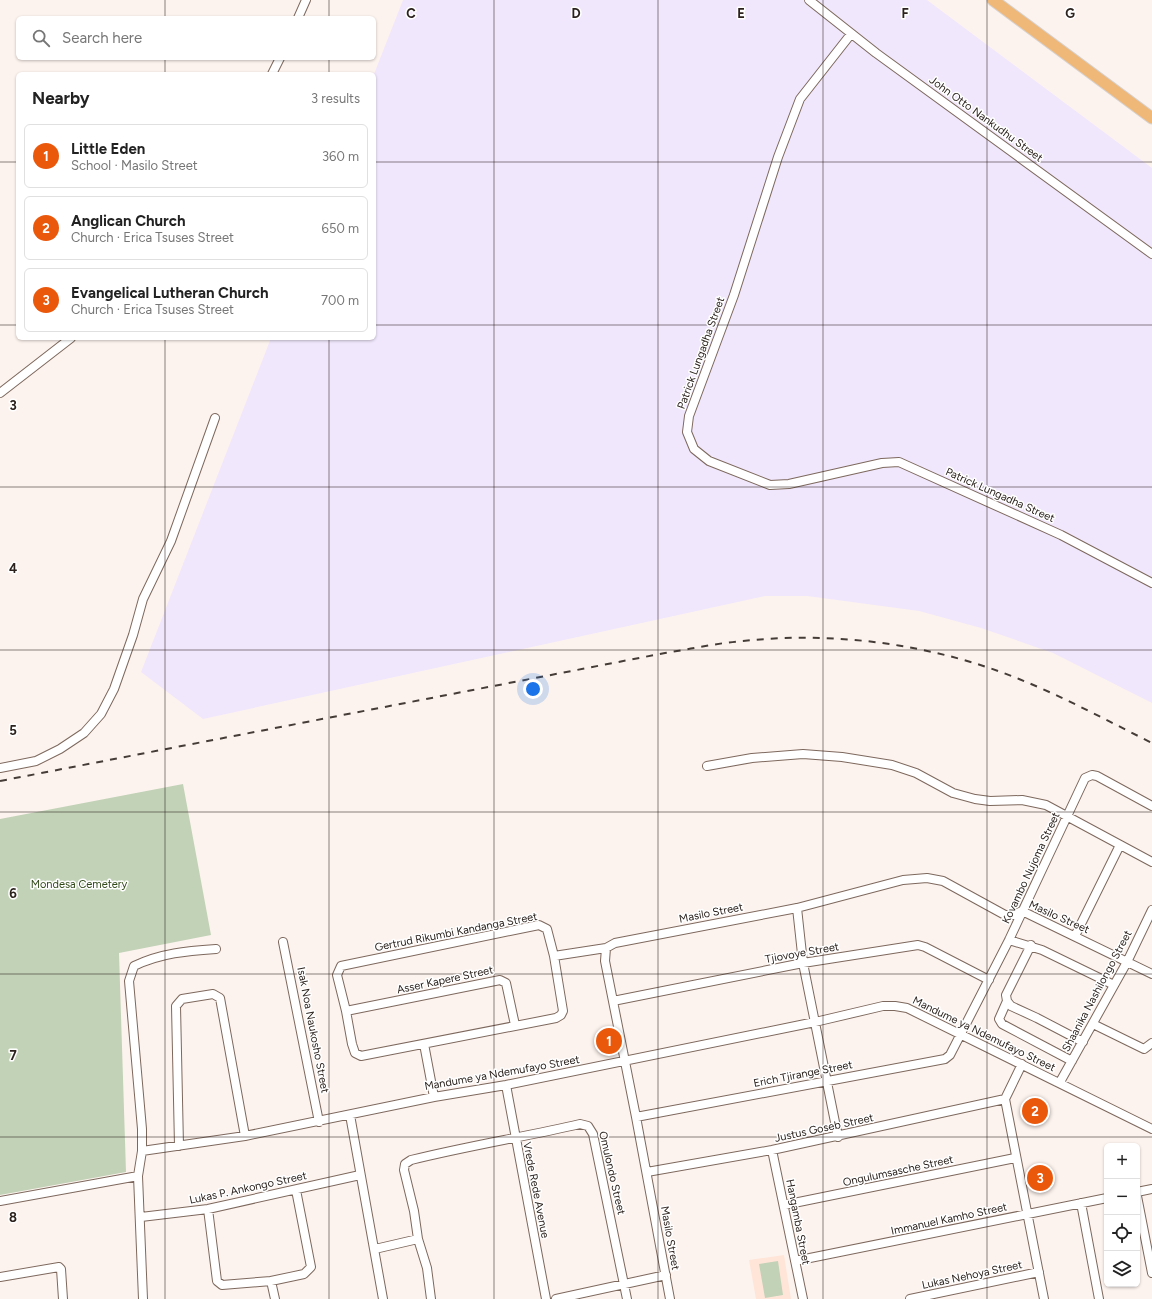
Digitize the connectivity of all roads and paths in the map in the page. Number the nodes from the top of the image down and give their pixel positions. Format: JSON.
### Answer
{"nodes":[{"id":1,"x":306,"y":0,"type":"edge"},
{"id":2,"x":809,"y":0,"type":"edge"},
{"id":3,"x":993,"y":0,"type":"edge"},
{"id":4,"x":299,"y":16,"type":"edge"},
{"id":5,"x":851,"y":34,"type":"junction"},
{"id":6,"x":279,"y":60,"type":"edge"},
{"id":7,"x":273,"y":72,"type":"edge"},
{"id":8,"x":1152,"y":118,"type":"edge"},
{"id":9,"x":1152,"y":254,"type":"edge"},
{"id":10,"x":68,"y":340,"type":"edge"},
{"id":11,"x":0,"y":393,"type":"edge"},
{"id":12,"x":215,"y":418,"type":"dead end"},
{"id":13,"x":1152,"y":583,"type":"edge"},
{"id":14,"x":707,"y":766,"type":"dead end"},
{"id":15,"x":0,"y":768,"type":"edge"},
{"id":16,"x":1152,"y":806,"type":"edge"},
{"id":17,"x":1068,"y":818,"type":"junction"},
{"id":18,"x":1120,"y":845,"type":"junction"},
{"id":19,"x":1152,"y":862,"type":"edge"},
{"id":20,"x":797,"y":908,"type":"junction"},
{"id":21,"x":1022,"y":911,"type":"junction"},
{"id":22,"x":1151,"y":915,"type":"edge"},
{"id":23,"x":1075,"y":936,"type":"junction"},
{"id":24,"x":1009,"y":940,"type":"junction"},
{"id":25,"x":283,"y":942,"type":"dead end"},
{"id":26,"x":1031,"y":945,"type":"junction"},
{"id":27,"x":606,"y":948,"type":"junction"},
{"id":28,"x":216,"y":949,"type":"dead end"},
{"id":29,"x":554,"y":956,"type":"junction"},
{"id":30,"x":804,"y":962,"type":"junction"},
{"id":31,"x":1127,"y":962,"type":"junction"},
{"id":32,"x":1152,"y":974,"type":"edge"},
{"id":33,"x":989,"y":980,"type":"junction"},
{"id":34,"x":1114,"y":985,"type":"junction"},
{"id":35,"x":613,"y":1001,"type":"junction"},
{"id":36,"x":1007,"y":1001,"type":"junction"},
{"id":37,"x":346,"y":1011,"type":"junction"},
{"id":38,"x":816,"y":1022,"type":"junction"},
{"id":39,"x":1093,"y":1024,"type":"junction"},
{"id":40,"x":515,"y":1025,"type":"junction"},
{"id":41,"x":961,"y":1035,"type":"junction"},
{"id":42,"x":1083,"y":1042,"type":"junction"},
{"id":43,"x":1152,"y":1043,"type":"edge"},
{"id":44,"x":424,"y":1044,"type":"junction"},
{"id":45,"x":624,"y":1061,"type":"junction"},
{"id":46,"x":1072,"y":1061,"type":"junction"},
{"id":47,"x":1022,"y":1064,"type":"junction"},
{"id":48,"x":826,"y":1080,"type":"junction"},
{"id":49,"x":1060,"y":1082,"type":"junction"},
{"id":50,"x":506,"y":1085,"type":"junction"},
{"id":51,"x":434,"y":1097,"type":"junction"},
{"id":52,"x":1005,"y":1100,"type":"junction"},
{"id":53,"x":350,"y":1115,"type":"junction"},
{"id":54,"x":636,"y":1117,"type":"junction"},
{"id":55,"x":319,"y":1122,"type":"junction"},
{"id":56,"x":1152,"y":1129,"type":"edge"},
{"id":57,"x":245,"y":1136,"type":"junction"},
{"id":58,"x":838,"y":1136,"type":"junction"},
{"id":59,"x":515,"y":1139,"type":"junction"},
{"id":60,"x":179,"y":1146,"type":"junction"},
{"id":61,"x":772,"y":1150,"type":"junction"},
{"id":62,"x":142,"y":1151,"type":"junction"},
{"id":63,"x":1015,"y":1158,"type":"junction"},
{"id":64,"x":647,"y":1172,"type":"junction"},
{"id":65,"x":360,"y":1175,"type":"junction"},
{"id":66,"x":138,"y":1176,"type":"junction"},
{"id":67,"x":1152,"y":1189,"type":"edge"},
{"id":68,"x":296,"y":1190,"type":"junction"},
{"id":69,"x":1140,"y":1191,"type":"edge"},
{"id":70,"x":1104,"y":1199,"type":"edge"},
{"id":71,"x":0,"y":1201,"type":"edge"},
{"id":72,"x":1081,"y":1204,"type":"junction"},
{"id":73,"x":784,"y":1205,"type":"junction"},
{"id":74,"x":208,"y":1209,"type":"junction"},
{"id":75,"x":1140,"y":1211,"type":"edge"},
{"id":76,"x":1026,"y":1214,"type":"junction"},
{"id":77,"x":141,"y":1218,"type":"junction"},
{"id":78,"x":418,"y":1238,"type":"junction"},
{"id":79,"x":375,"y":1249,"type":"junction"},
{"id":80,"x":795,"y":1261,"type":"junction"},
{"id":81,"x":1039,"y":1272,"type":"junction"},
{"id":82,"x":1152,"y":1273,"type":"edge"},
{"id":83,"x":666,"y":1275,"type":"junction"},
{"id":84,"x":0,"y":1277,"type":"edge"},
{"id":85,"x":272,"y":1281,"type":"junction"},
{"id":86,"x":625,"y":1283,"type":"junction"},
{"id":87,"x":63,"y":1299,"type":"edge"},
{"id":88,"x":143,"y":1299,"type":"edge"},
{"id":89,"x":275,"y":1299,"type":"edge"},
{"id":90,"x":384,"y":1299,"type":"edge"},
{"id":91,"x":431,"y":1299,"type":"edge"},
{"id":92,"x":546,"y":1299,"type":"edge"},
{"id":93,"x":556,"y":1299,"type":"edge"},
{"id":94,"x":627,"y":1299,"type":"edge"},
{"id":95,"x":670,"y":1299,"type":"edge"},
{"id":96,"x":803,"y":1299,"type":"edge"},
{"id":97,"x":910,"y":1299,"type":"edge"},
{"id":98,"x":1044,"y":1299,"type":"edge"},
{"id":99,"x":1099,"y":1299,"type":"edge"}],
"edges":[{"from":1,"to":4,"type":"street"},
{"from":2,"to":5,"type":"street","name":"John Otto Nankudhu Street"},
{"from":3,"to":8,"type":"highway"},
{"from":5,"to":9,"type":"street","name":"John Otto Nankudhu Street"},
{"from":5,"to":13,"type":"street","name":"Patrick Lungadha Street"},
{"from":6,"to":7,"type":"street"},
{"from":10,"to":11,"type":"street"},
{"from":12,"to":15,"type":"street"},
{"from":14,"to":17,"type":"street"},
{"from":16,"to":17,"type":"street","name":"Kovambo Nujoma Street"},
{"from":17,"to":18,"type":"street"},
{"from":17,"to":21,"type":"street","name":"Kovambo Nujoma Street"},
{"from":18,"to":19,"type":"street"},
{"from":18,"to":23,"type":"street"},
{"from":20,"to":21,"type":"street","name":"Masilo Street"},
{"from":20,"to":27,"type":"street","name":"Masilo Street"},
{"from":20,"to":30,"type":"street"},
{"from":21,"to":23,"type":"street","name":"Masilo Street"},
{"from":21,"to":24,"type":"street","name":"Kovambo Nujoma Street"},
{"from":22,"to":31,"type":"street","name":"Shaanika Nashilongo Street"},
{"from":23,"to":31,"type":"street","name":"Masilo Street"},
{"from":24,"to":26,"type":"street"},
{"from":24,"to":33,"type":"street","name":"Kovambo Nujoma Street"},
{"from":25,"to":55,"type":"street","name":"Isak Noa Naukosho Street"},
{"from":26,"to":34,"type":"street"},
{"from":26,"to":36,"type":"street"},
{"from":27,"to":29,"type":"street"},
{"from":27,"to":35,"type":"street","name":"Masilo Street"},
{"from":28,"to":62,"type":"street"},
{"from":29,"to":37,"type":"street","name":"Gertrud Rikumbi Kandanga Street"},
{"from":29,"to":40,"type":"street","name":"Gertrud Rikumbi Kandanga Street"},
{"from":30,"to":33,"type":"street","name":"Tjiovoye Street"},
{"from":30,"to":35,"type":"street","name":"Tjiovoye Street"},
{"from":30,"to":38,"type":"street"},
{"from":31,"to":32,"type":"street","name":"Masilo Street"},
{"from":31,"to":34,"type":"street","name":"Shaanika Nashilongo Street"},
{"from":33,"to":41,"type":"street","name":"Kovambo Nujoma Street"},
{"from":34,"to":39,"type":"street","name":"Shaanika Nashilongo Street"},
{"from":35,"to":45,"type":"street","name":"Masilo Street"},
{"from":36,"to":42,"type":"street"},
{"from":36,"to":46,"type":"street"},
{"from":37,"to":40,"type":"street","name":"Asser Kapere Street"},
{"from":37,"to":44,"type":"street","name":"Gertrud Rikumbi Kandanga Street"},
{"from":38,"to":41,"type":"street","name":"Mandume ya Ndemufayo Street"},
{"from":38,"to":45,"type":"street","name":"Mandume ya Ndemufayo Street"},
{"from":38,"to":48,"type":"street"},
{"from":39,"to":42,"type":"street","name":"Shaanika Nashilongo Street"},
{"from":39,"to":43,"type":"street"},
{"from":40,"to":44,"type":"street","name":"Gertrud Rikumbi Kandanga Street"},
{"from":41,"to":47,"type":"street","name":"Mandume ya Ndemufayo Street"},
{"from":41,"to":48,"type":"street","name":"Erich Tjirange Street"},
{"from":42,"to":46,"type":"street","name":"Shaanika Nashilongo Street"},
{"from":44,"to":51,"type":"street"},
{"from":45,"to":50,"type":"street","name":"Mandume ya Ndemufayo Street"},
{"from":45,"to":54,"type":"street","name":"Masilo Street"},
{"from":46,"to":49,"type":"street","name":"Shaanika Nashilongo Street"},
{"from":47,"to":49,"type":"street","name":"Mandume ya Ndemufayo Street"},
{"from":47,"to":52,"type":"street"},
{"from":48,"to":54,"type":"street","name":"Erich Tjirange Street"},
{"from":48,"to":58,"type":"street"},
{"from":49,"to":56,"type":"street","name":"Mandume ya Ndemufayo Street"},
{"from":50,"to":51,"type":"street","name":"Mandume ya Ndemufayo Street"},
{"from":50,"to":59,"type":"street","name":"Vrede Rede Avenue"},
{"from":51,"to":53,"type":"street","name":"Mandume ya Ndemufayo Street"},
{"from":52,"to":58,"type":"street","name":"Justus Goseb Street"},
{"from":52,"to":63,"type":"street"},
{"from":53,"to":55,"type":"street","name":"Mandume ya Ndemufayo Street"},
{"from":53,"to":65,"type":"street"},
{"from":54,"to":64,"type":"street","name":"Masilo Street"},
{"from":55,"to":57,"type":"street","name":"Mandume ya Ndemufayo Street"},
{"from":57,"to":60,"type":"street","name":"Mandume ya Ndemufayo Street"},
{"from":57,"to":60,"type":"street"},
{"from":58,"to":61,"type":"street","name":"Justus Goseb Street"},
{"from":59,"to":78,"type":"street","name":"Omulondo Street"},
{"from":59,"to":86,"type":"street","name":"Omulondo Street"},
{"from":59,"to":92,"type":"street","name":"Vrede Rede Avenue"},
{"from":60,"to":62,"type":"street","name":"Mandume ya Ndemufayo Street"},
{"from":61,"to":64,"type":"street","name":"Justus Goseb Street"},
{"from":61,"to":73,"type":"street","name":"Hangamba Street"},
{"from":62,"to":66,"type":"street"},
{"from":63,"to":73,"type":"street","name":"Ongulumsasche Street"},
{"from":63,"to":76,"type":"street"},
{"from":64,"to":83,"type":"street","name":"Masilo Street"},
{"from":65,"to":68,"type":"street","name":"Lukas P. Ankongo Street"},
{"from":65,"to":79,"type":"street"},
{"from":66,"to":71,"type":"street"},
{"from":66,"to":77,"type":"street"},
{"from":67,"to":69,"type":"street"},
{"from":68,"to":74,"type":"street","name":"Lukas P. Ankongo Street"},
{"from":68,"to":85,"type":"street"},
{"from":70,"to":72,"type":"street","name":"Immanuel Kamho Street"},
{"from":72,"to":76,"type":"street","name":"Immanuel Kamho Street"},
{"from":72,"to":99,"type":"street"},
{"from":73,"to":80,"type":"street","name":"Hangamba Street"},
{"from":74,"to":77,"type":"street","name":"Lukas P. Ankongo Street"},
{"from":74,"to":85,"type":"street"},
{"from":75,"to":82,"type":"street"},
{"from":76,"to":80,"type":"street","name":"Immanuel Kamho Street"},
{"from":76,"to":81,"type":"street"},
{"from":77,"to":88,"type":"street"},
{"from":78,"to":79,"type":"street"},
{"from":78,"to":91,"type":"street"},
{"from":79,"to":90,"type":"street"},
{"from":80,"to":96,"type":"street","name":"Hangamba Street"},
{"from":81,"to":97,"type":"street","name":"Lukas Nehoya Street"},
{"from":81,"to":98,"type":"street"},
{"from":83,"to":86,"type":"street"},
{"from":83,"to":95,"type":"street","name":"Masilo Street"},
{"from":84,"to":87,"type":"street"},
{"from":85,"to":89,"type":"street"},
{"from":86,"to":93,"type":"street"},
{"from":86,"to":94,"type":"street","name":"Omulondo Street"}]}
